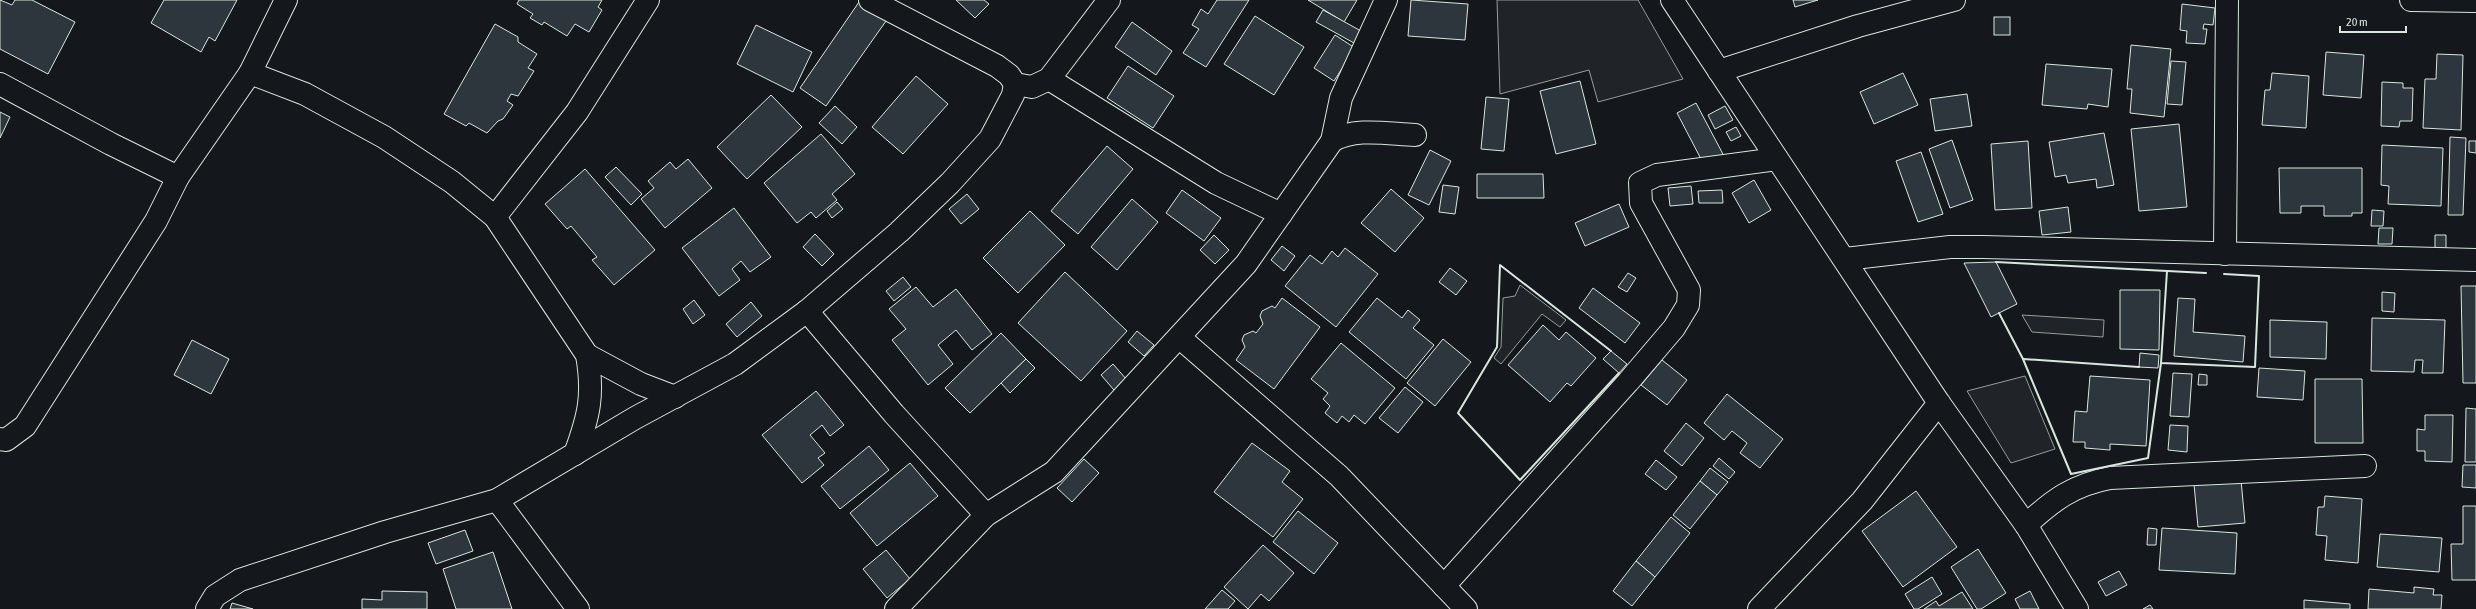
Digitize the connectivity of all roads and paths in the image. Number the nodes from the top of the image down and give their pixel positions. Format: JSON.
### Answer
{"nodes":[{"id":1,"x":286,"y":0,"type":"edge"},
{"id":2,"x":648,"y":0,"type":"edge"},
{"id":3,"x":870,"y":0,"type":"edge"},
{"id":4,"x":1109,"y":0,"type":"edge"},
{"id":5,"x":1386,"y":0,"type":"edge"},
{"id":6,"x":1672,"y":0,"type":"edge"},
{"id":7,"x":1954,"y":0,"type":"edge"},
{"id":8,"x":2227,"y":0,"type":"edge"},
{"id":9,"x":2411,"y":0,"type":"edge"},
{"id":10,"x":2476,"y":1,"type":"edge"},
{"id":11,"x":1719,"y":71,"type":"junction"},
{"id":12,"x":250,"y":73,"type":"junction"},
{"id":13,"x":1049,"y":79,"type":"junction"},
{"id":14,"x":0,"y":84,"type":"edge"},
{"id":15,"x":1015,"y":84,"type":"junction"},
{"id":16,"x":1415,"y":135,"type":"dead end"},
{"id":17,"x":1332,"y":141,"type":"junction"},
{"id":18,"x":1777,"y":158,"type":"junction"},
{"id":19,"x":178,"y":176,"type":"junction"},
{"id":20,"x":1281,"y":214,"type":"junction"},
{"id":21,"x":495,"y":217,"type":"junction"},
{"id":22,"x":2225,"y":254,"type":"junction"},
{"id":23,"x":1845,"y":259,"type":"junction"},
{"id":24,"x":2476,"y":260,"type":"edge"},
{"id":25,"x":808,"y":311,"type":"junction"},
{"id":26,"x":1178,"y":337,"type":"junction"},
{"id":27,"x":586,"y":355,"type":"junction"},
{"id":28,"x":675,"y":397,"type":"junction"},
{"id":29,"x":1940,"y":403,"type":"junction"},
{"id":30,"x":0,"y":439,"type":"edge"},
{"id":31,"x":575,"y":454,"type":"junction"},
{"id":32,"x":2365,"y":466,"type":"dead end"},
{"id":33,"x":497,"y":500,"type":"junction"},
{"id":34,"x":986,"y":515,"type":"junction"},
{"id":35,"x":2026,"y":525,"type":"junction"},
{"id":36,"x":1444,"y":586,"type":"junction"},
{"id":37,"x":207,"y":609,"type":"edge"},
{"id":38,"x":578,"y":609,"type":"edge"},
{"id":39,"x":896,"y":609,"type":"edge"},
{"id":40,"x":1466,"y":609,"type":"edge"},
{"id":41,"x":1759,"y":609,"type":"edge"},
{"id":42,"x":2078,"y":609,"type":"edge"}],
"edges":[{"from":1,"to":12,"type":"street"},
{"from":2,"to":21,"type":"street"},
{"from":3,"to":15,"type":"street"},
{"from":4,"to":13,"type":"street"},
{"from":5,"to":17,"type":"street"},
{"from":6,"to":11,"type":"street"},
{"from":7,"to":11,"type":"street"},
{"from":8,"to":22,"type":"street"},
{"from":9,"to":10,"type":"street"},
{"from":11,"to":18,"type":"street"},
{"from":12,"to":19,"type":"street"},
{"from":12,"to":21,"type":"street"},
{"from":13,"to":15,"type":"street"},
{"from":13,"to":20,"type":"street"},
{"from":14,"to":19,"type":"street"},
{"from":15,"to":25,"type":"street"},
{"from":16,"to":17,"type":"street"},
{"from":17,"to":20,"type":"street"},
{"from":18,"to":23,"type":"street"},
{"from":18,"to":36,"type":"street"},
{"from":19,"to":30,"type":"street"},
{"from":20,"to":26,"type":"street"},
{"from":21,"to":27,"type":"street"},
{"from":22,"to":23,"type":"street"},
{"from":22,"to":24,"type":"street"},
{"from":23,"to":29,"type":"street"},
{"from":25,"to":28,"type":"street"},
{"from":25,"to":34,"type":"street"},
{"from":26,"to":34,"type":"street"},
{"from":26,"to":36,"type":"street"},
{"from":27,"to":28,"type":"street"},
{"from":27,"to":31,"type":"street"},
{"from":28,"to":31,"type":"street"},
{"from":29,"to":35,"type":"street"},
{"from":29,"to":41,"type":"street"},
{"from":31,"to":33,"type":"street"},
{"from":32,"to":35,"type":"street"},
{"from":33,"to":37,"type":"street"},
{"from":33,"to":38,"type":"street"},
{"from":34,"to":39,"type":"street"},
{"from":35,"to":42,"type":"street"},
{"from":36,"to":40,"type":"street"}]}
